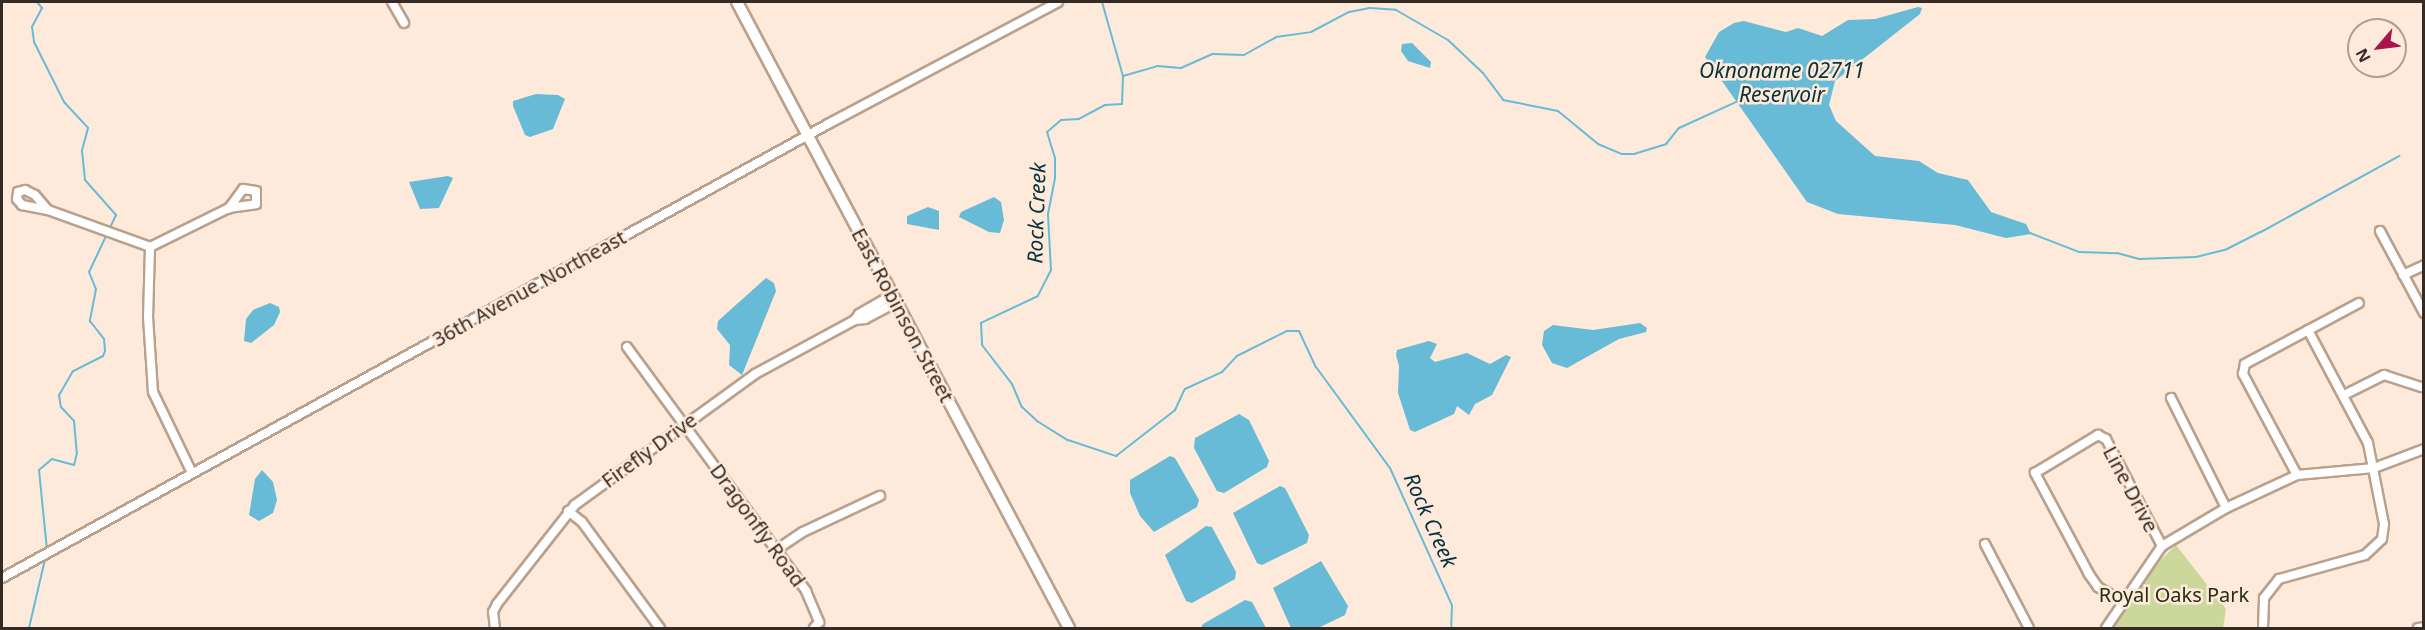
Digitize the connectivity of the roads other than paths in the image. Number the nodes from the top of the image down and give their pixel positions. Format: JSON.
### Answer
{"nodes":[{"id":1,"x":393,"y":2,"type":"edge"},
{"id":2,"x":737,"y":2,"type":"edge"},
{"id":3,"x":1058,"y":2,"type":"edge"},
{"id":4,"x":404,"y":23,"type":"dead end"},
{"id":5,"x":808,"y":135,"type":"junction"},
{"id":6,"x":230,"y":208,"type":"dead end"},
{"id":7,"x":48,"y":210,"type":"dead end"},
{"id":8,"x":2380,"y":231,"type":"dead end"},
{"id":9,"x":150,"y":247,"type":"junction"},
{"id":10,"x":2424,"y":265,"type":"edge"},
{"id":11,"x":2403,"y":275,"type":"junction"},
{"id":12,"x":895,"y":298,"type":"junction"},
{"id":13,"x":2359,"y":303,"type":"dead end"},
{"id":14,"x":2424,"y":313,"type":"edge"},
{"id":15,"x":2308,"y":330,"type":"junction"},
{"id":16,"x":627,"y":347,"type":"dead end"},
{"id":17,"x":2421,"y":387,"type":"dead end"},
{"id":18,"x":2344,"y":395,"type":"junction"},
{"id":19,"x":2171,"y":398,"type":"dead end"},
{"id":20,"x":684,"y":424,"type":"junction"},
{"id":21,"x":2424,"y":449,"type":"edge"},
{"id":22,"x":2374,"y":468,"type":"junction"},
{"id":23,"x":192,"y":473,"type":"junction"},
{"id":24,"x":2297,"y":475,"type":"junction"},
{"id":25,"x":880,"y":496,"type":"dead end"},
{"id":26,"x":2226,"y":508,"type":"junction"},
{"id":27,"x":568,"y":512,"type":"junction"},
{"id":28,"x":1985,"y":544,"type":"dead end"},
{"id":29,"x":2162,"y":546,"type":"junction"},
{"id":30,"x":776,"y":550,"type":"junction"},
{"id":31,"x":2,"y":578,"type":"edge"},
{"id":32,"x":2123,"y":602,"type":"junction"},
{"id":33,"x":2424,"y":627,"type":"edge"},
{"id":34,"x":495,"y":628,"type":"edge"},
{"id":35,"x":660,"y":628,"type":"edge"},
{"id":36,"x":814,"y":628,"type":"edge"},
{"id":37,"x":1069,"y":628,"type":"edge"},
{"id":38,"x":2029,"y":628,"type":"edge"},
{"id":39,"x":2106,"y":628,"type":"edge"},
{"id":40,"x":2263,"y":628,"type":"edge"},
{"id":41,"x":2418,"y":628,"type":"edge"}],
"edges":[{"from":1,"to":4,"type":"street"},
{"from":2,"to":5,"type":"street","name":"East Robinson Street"},
{"from":3,"to":5,"type":"street","name":"36th Avenue Northeast"},
{"from":5,"to":12,"type":"street","name":"East Robinson Street"},
{"from":5,"to":23,"type":"street","name":"36th Avenue Northeast"},
{"from":6,"to":9,"type":"street"},
{"from":7,"to":9,"type":"street"},
{"from":8,"to":11,"type":"street"},
{"from":9,"to":23,"type":"street"},
{"from":10,"to":11,"type":"street"},
{"from":11,"to":14,"type":"street"},
{"from":12,"to":20,"type":"street","name":"Firefly Drive"},
{"from":12,"to":37,"type":"street","name":"East Robinson Street"},
{"from":13,"to":15,"type":"street"},
{"from":15,"to":18,"type":"street"},
{"from":15,"to":24,"type":"street"},
{"from":16,"to":20,"type":"street","name":"Dragonfly Road"},
{"from":17,"to":18,"type":"street"},
{"from":18,"to":22,"type":"street"},
{"from":19,"to":26,"type":"street"},
{"from":20,"to":27,"type":"street","name":"Firefly Drive"},
{"from":20,"to":30,"type":"street","name":"Dragonfly Road"},
{"from":21,"to":22,"type":"street"},
{"from":22,"to":24,"type":"street"},
{"from":22,"to":40,"type":"street"},
{"from":23,"to":31,"type":"street","name":"36th Avenue Northeast"},
{"from":24,"to":26,"type":"street"},
{"from":25,"to":30,"type":"street"},
{"from":26,"to":29,"type":"street"},
{"from":27,"to":34,"type":"street","name":"Firefly Drive"},
{"from":27,"to":35,"type":"street"},
{"from":28,"to":38,"type":"street"},
{"from":29,"to":32,"type":"street"},
{"from":29,"to":32,"type":"street","name":"Line Drive"},
{"from":30,"to":36,"type":"street","name":"Dragonfly Road"},
{"from":32,"to":39,"type":"street"},
{"from":33,"to":41,"type":"street"}]}
